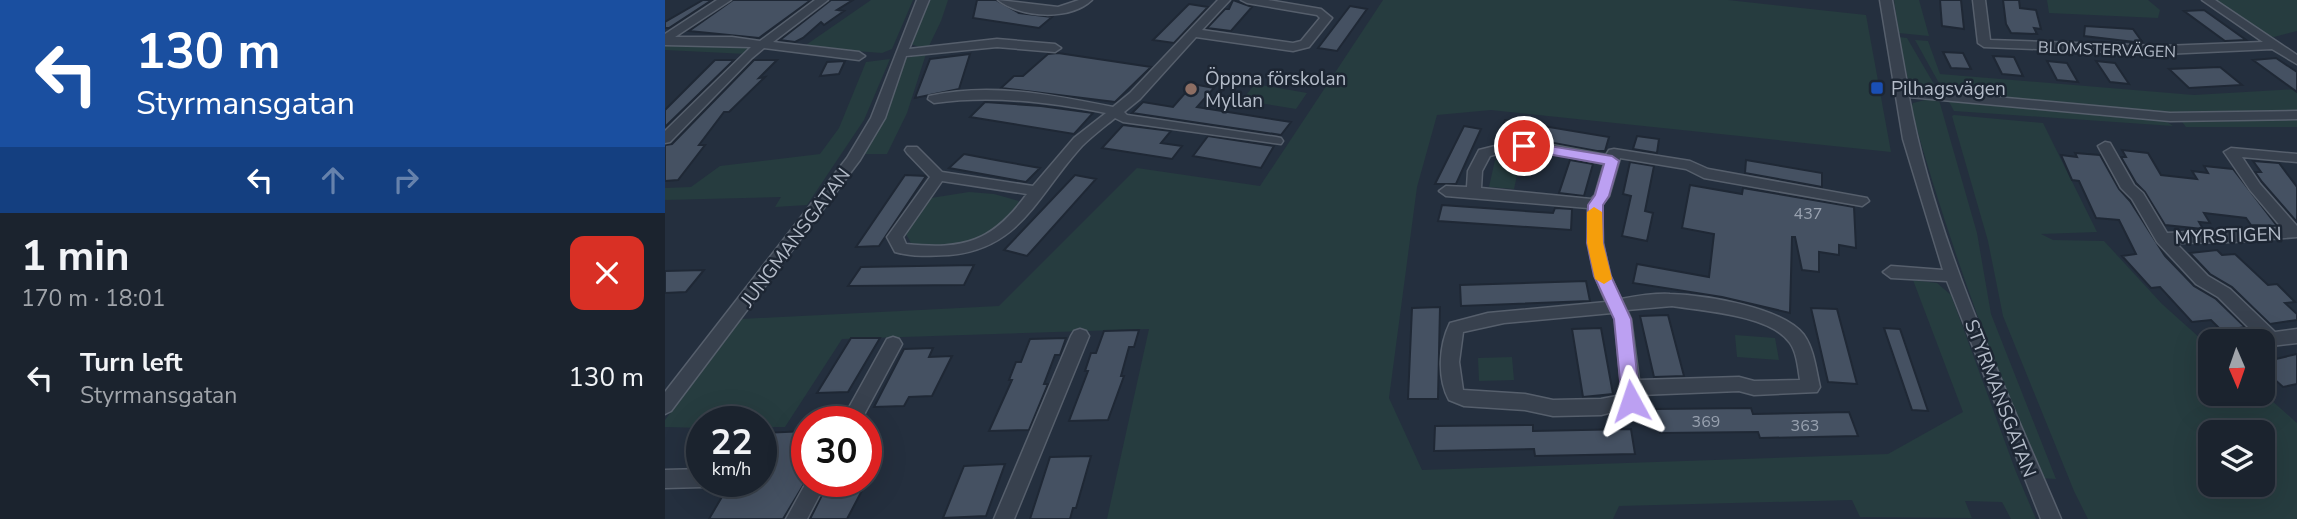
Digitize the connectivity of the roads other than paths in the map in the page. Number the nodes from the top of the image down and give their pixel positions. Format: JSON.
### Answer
{"nodes":[{"id":1,"x":725,"y":0,"type":"edge"},
{"id":2,"x":822,"y":0,"type":"edge"},
{"id":3,"x":923,"y":0,"type":"edge"},
{"id":4,"x":1005,"y":0,"type":"edge"},
{"id":5,"x":1086,"y":0,"type":"edge"},
{"id":6,"x":1224,"y":0,"type":"edge"},
{"id":7,"x":1247,"y":0,"type":"edge"},
{"id":8,"x":1886,"y":0,"type":"edge"},
{"id":9,"x":1979,"y":0,"type":"edge"},
{"id":10,"x":2208,"y":0,"type":"edge"},
{"id":11,"x":1195,"y":33,"type":"junction"},
{"id":12,"x":665,"y":40,"type":"edge"},
{"id":13,"x":761,"y":44,"type":"junction"},
{"id":14,"x":2273,"y":45,"type":"junction"},
{"id":15,"x":1055,"y":48,"type":"dead end"},
{"id":16,"x":901,"y":53,"type":"junction"},
{"id":17,"x":859,"y":56,"type":"dead end"},
{"id":18,"x":2297,"y":60,"type":"edge"},
{"id":19,"x":1901,"y":92,"type":"junction"},
{"id":20,"x":934,"y":99,"type":"dead end"},
{"id":21,"x":1115,"y":111,"type":"junction"},
{"id":22,"x":2297,"y":115,"type":"edge"},
{"id":23,"x":665,"y":139,"type":"edge"},
{"id":24,"x":1276,"y":141,"type":"dead end"},
{"id":25,"x":2105,"y":146,"type":"dead end"},
{"id":26,"x":912,"y":150,"type":"dead end"},
{"id":27,"x":2297,"y":158,"type":"edge"},
{"id":28,"x":1612,"y":161,"type":"junction"},
{"id":29,"x":938,"y":176,"type":"junction"},
{"id":30,"x":1037,"y":191,"type":"junction"},
{"id":31,"x":1446,"y":191,"type":"dead end"},
{"id":32,"x":1474,"y":192,"type":"junction"},
{"id":33,"x":1863,"y":201,"type":"dead end"},
{"id":34,"x":1595,"y":205,"type":"junction"},
{"id":35,"x":2296,"y":232,"type":"edge"},
{"id":36,"x":2162,"y":238,"type":"junction"},
{"id":37,"x":1891,"y":272,"type":"dead end"},
{"id":38,"x":1954,"y":276,"type":"junction"},
{"id":39,"x":1616,"y":305,"type":"junction"},
{"id":40,"x":1080,"y":336,"type":"dead end"},
{"id":41,"x":2297,"y":336,"type":"edge"},
{"id":42,"x":893,"y":344,"type":"dead end"},
{"id":43,"x":1630,"y":388,"type":"junction"},
{"id":44,"x":665,"y":406,"type":"edge"},
{"id":45,"x":859,"y":406,"type":"edge"},
{"id":46,"x":686,"y":478,"type":"edge"},
{"id":47,"x":665,"y":479,"type":"edge"},
{"id":48,"x":808,"y":497,"type":"edge"},
{"id":49,"x":796,"y":519,"type":"edge"},
{"id":50,"x":1004,"y":519,"type":"edge"},
{"id":51,"x":2051,"y":519,"type":"edge"}],
"edges":[{"from":1,"to":12,"type":"street"},
{"from":2,"to":13,"type":"street"},
{"from":3,"to":16,"type":"street","name":"JUNGMANSGATAN"},
{"from":4,"to":5,"type":"street"},
{"from":6,"to":11,"type":"street"},
{"from":7,"to":11,"type":"street"},
{"from":8,"to":19,"type":"street","name":"STYRMANSGATAN"},
{"from":9,"to":14,"type":"street","name":"BLOMSTERVÄGEN"},
{"from":10,"to":14,"type":"street"},
{"from":11,"to":21,"type":"street"},
{"from":12,"to":13,"type":"street"},
{"from":13,"to":17,"type":"street"},
{"from":13,"to":23,"type":"street"},
{"from":14,"to":18,"type":"street"},
{"from":15,"to":16,"type":"street"},
{"from":16,"to":44,"type":"street","name":"JUNGMANSGATAN"},
{"from":19,"to":22,"type":"street"},
{"from":19,"to":38,"type":"street","name":"STYRMANSGATAN"},
{"from":20,"to":21,"type":"street"},
{"from":21,"to":24,"type":"street"},
{"from":21,"to":30,"type":"street"},
{"from":25,"to":36,"type":"street","name":"MYRSTIGEN"},
{"from":26,"to":29,"type":"street"},
{"from":27,"to":35,"type":"street","name":"MYRSTIGEN"},
{"from":28,"to":32,"type":"street"},
{"from":28,"to":33,"type":"street"},
{"from":28,"to":34,"type":"street"},
{"from":29,"to":30,"type":"street"},
{"from":29,"to":30,"type":"street"},
{"from":31,"to":32,"type":"street"},
{"from":32,"to":34,"type":"street"},
{"from":34,"to":39,"type":"street"},
{"from":35,"to":36,"type":"street","name":"MYRSTIGEN"},
{"from":36,"to":41,"type":"street","name":"MYRSTIGEN"},
{"from":37,"to":38,"type":"street"},
{"from":38,"to":51,"type":"street","name":"STYRMANSGATAN"},
{"from":39,"to":43,"type":"street"},
{"from":39,"to":43,"type":"street"},
{"from":39,"to":43,"type":"street"},
{"from":40,"to":50,"type":"street"},
{"from":42,"to":45,"type":"street"},
{"from":46,"to":47,"type":"street"},
{"from":48,"to":49,"type":"street"}]}
